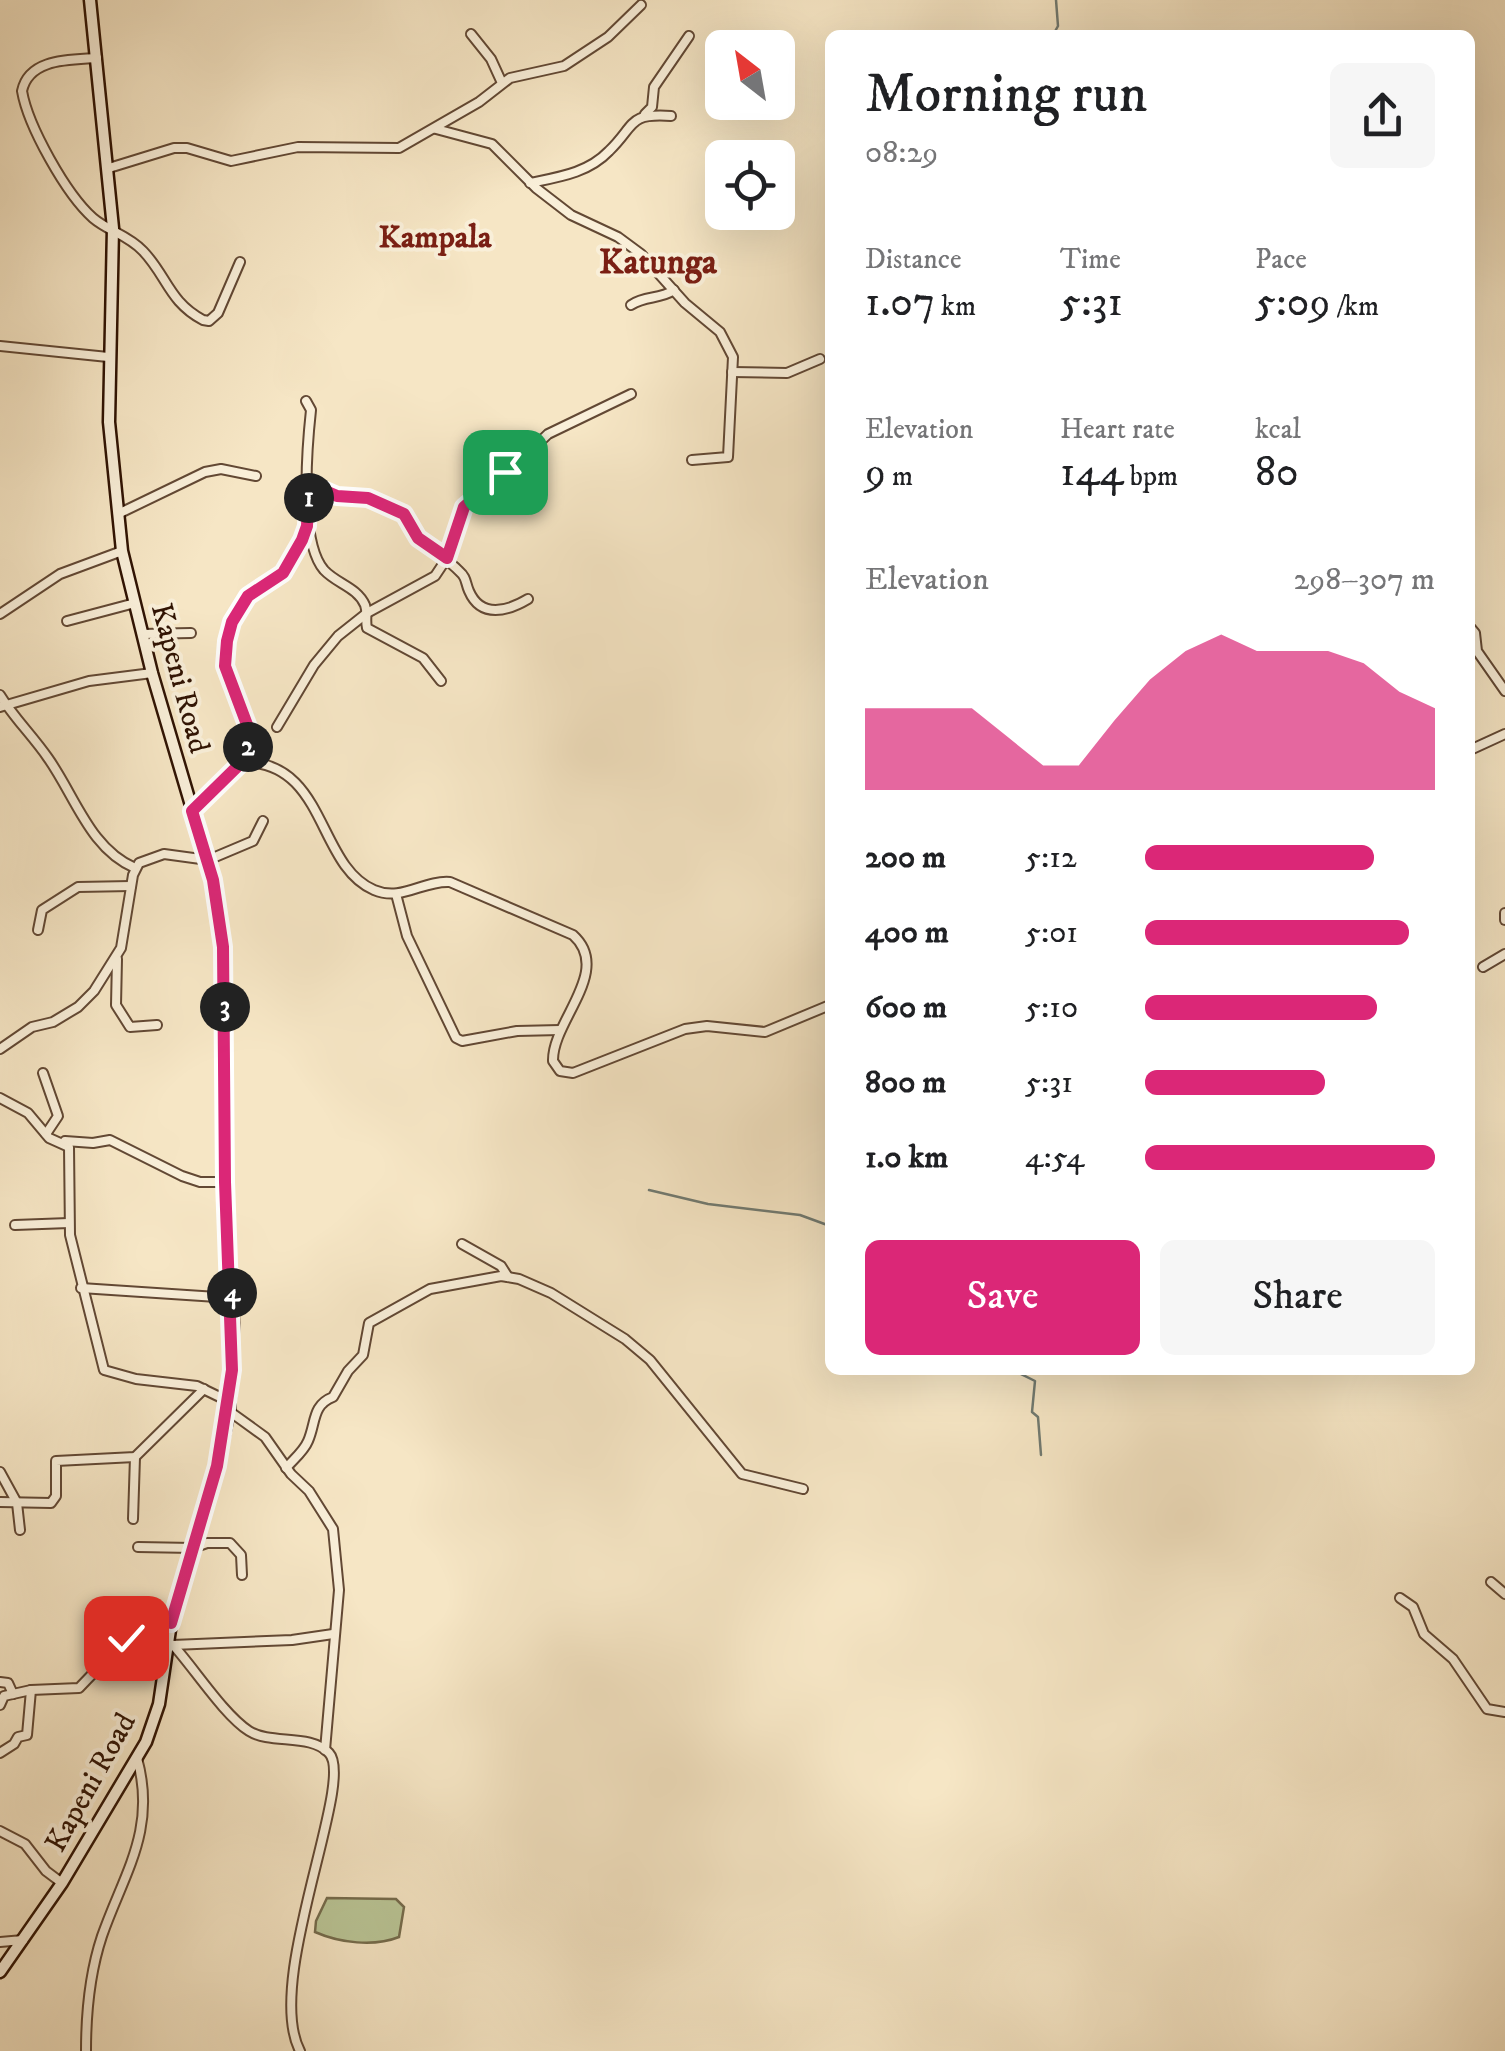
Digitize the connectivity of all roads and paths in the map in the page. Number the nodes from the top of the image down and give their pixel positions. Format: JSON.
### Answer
{"nodes":[{"id":1,"x":90,"y":0,"type":"edge"},
{"id":2,"x":642,"y":5,"type":"dead end"},
{"id":3,"x":471,"y":34,"type":"dead end"},
{"id":4,"x":689,"y":36,"type":"dead end"},
{"id":5,"x":97,"y":58,"type":"junction"},
{"id":6,"x":502,"y":83,"type":"junction"},
{"id":7,"x":645,"y":114,"type":"junction"},
{"id":8,"x":671,"y":116,"type":"dead end"},
{"id":9,"x":436,"y":129,"type":"junction"},
{"id":10,"x":109,"y":168,"type":"junction"},
{"id":11,"x":530,"y":182,"type":"junction"},
{"id":12,"x":113,"y":228,"type":"junction"},
{"id":13,"x":240,"y":262,"type":"dead end"},
{"id":14,"x":674,"y":290,"type":"junction"},
{"id":15,"x":631,"y":304,"type":"dead end"},
{"id":16,"x":0,"y":346,"type":"edge"},
{"id":17,"x":108,"y":357,"type":"junction"},
{"id":18,"x":820,"y":359,"type":"dead end"},
{"id":19,"x":732,"y":372,"type":"junction"},
{"id":20,"x":631,"y":394,"type":"dead end"},
{"id":21,"x":306,"y":401,"type":"dead end"},
{"id":22,"x":692,"y":460,"type":"dead end"},
{"id":23,"x":256,"y":476,"type":"dead end"},
{"id":24,"x":309,"y":484,"type":"junction"},
{"id":25,"x":118,"y":514,"type":"junction"},
{"id":26,"x":307,"y":526,"type":"junction"},
{"id":27,"x":122,"y":551,"type":"junction"},
{"id":28,"x":447,"y":558,"type":"junction"},
{"id":29,"x":528,"y":599,"type":"dead end"},
{"id":30,"x":135,"y":604,"type":"junction"},
{"id":31,"x":367,"y":613,"type":"junction"},
{"id":32,"x":0,"y":614,"type":"edge"},
{"id":33,"x":68,"y":621,"type":"dead end"},
{"id":34,"x":191,"y":632,"type":"dead end"},
{"id":35,"x":142,"y":634,"type":"junction"},
{"id":36,"x":1475,"y":644,"type":"edge"},
{"id":37,"x":152,"y":673,"type":"junction"},
{"id":38,"x":441,"y":682,"type":"dead end"},
{"id":39,"x":1505,"y":691,"type":"edge"},
{"id":40,"x":0,"y":695,"type":"edge"},
{"id":41,"x":3,"y":706,"type":"edge"},
{"id":42,"x":276,"y":727,"type":"dead end"},
{"id":43,"x":1505,"y":734,"type":"edge"},
{"id":44,"x":1475,"y":748,"type":"edge"},
{"id":45,"x":242,"y":762,"type":"junction"},
{"id":46,"x":192,"y":811,"type":"junction"},
{"id":47,"x":262,"y":821,"type":"dead end"},
{"id":48,"x":208,"y":860,"type":"junction"},
{"id":49,"x":135,"y":868,"type":"junction"},
{"id":50,"x":131,"y":886,"type":"junction"},
{"id":51,"x":396,"y":894,"type":"junction"},
{"id":52,"x":38,"y":930,"type":"dead end"},
{"id":53,"x":1505,"y":954,"type":"edge"},
{"id":54,"x":117,"y":959,"type":"junction"},
{"id":55,"x":1483,"y":966,"type":"dead end"},
{"id":56,"x":825,"y":1007,"type":"edge"},
{"id":57,"x":157,"y":1025,"type":"dead end"},
{"id":58,"x":560,"y":1030,"type":"junction"},
{"id":59,"x":0,"y":1049,"type":"edge"},
{"id":60,"x":44,"y":1073,"type":"dead end"},
{"id":61,"x":0,"y":1098,"type":"edge"},
{"id":62,"x":46,"y":1134,"type":"junction"},
{"id":63,"x":60,"y":1142,"type":"junction"},
{"id":64,"x":225,"y":1182,"type":"junction"},
{"id":65,"x":69,"y":1223,"type":"junction"},
{"id":66,"x":15,"y":1225,"type":"dead end"},
{"id":67,"x":462,"y":1244,"type":"dead end"},
{"id":68,"x":508,"y":1277,"type":"junction"},
{"id":69,"x":81,"y":1288,"type":"junction"},
{"id":70,"x":232,"y":1298,"type":"junction"},
{"id":71,"x":204,"y":1389,"type":"junction"},
{"id":72,"x":229,"y":1406,"type":"junction"},
{"id":73,"x":135,"y":1457,"type":"junction"},
{"id":74,"x":286,"y":1468,"type":"junction"},
{"id":75,"x":0,"y":1472,"type":"edge"},
{"id":76,"x":803,"y":1489,"type":"dead end"},
{"id":77,"x":0,"y":1502,"type":"edge"},
{"id":78,"x":18,"y":1504,"type":"junction"},
{"id":79,"x":133,"y":1518,"type":"dead end"},
{"id":80,"x":20,"y":1530,"type":"dead end"},
{"id":81,"x":138,"y":1547,"type":"dead end"},
{"id":82,"x":193,"y":1548,"type":"junction"},
{"id":83,"x":242,"y":1575,"type":"dead end"},
{"id":84,"x":1492,"y":1582,"type":"dead end"},
{"id":85,"x":1505,"y":1594,"type":"edge"},
{"id":86,"x":1400,"y":1598,"type":"dead end"},
{"id":87,"x":171,"y":1623,"type":"junction"},
{"id":88,"x":333,"y":1634,"type":"junction"},
{"id":89,"x":171,"y":1644,"type":"junction"},
{"id":90,"x":0,"y":1682,"type":"edge"},
{"id":91,"x":31,"y":1690,"type":"junction"},
{"id":92,"x":13,"y":1694,"type":"junction"},
{"id":93,"x":0,"y":1705,"type":"edge"},
{"id":94,"x":1505,"y":1712,"type":"edge"},
{"id":95,"x":326,"y":1750,"type":"junction"},
{"id":96,"x":0,"y":1754,"type":"edge"},
{"id":97,"x":137,"y":1758,"type":"junction"},
{"id":98,"x":0,"y":1831,"type":"edge"},
{"id":99,"x":62,"y":1883,"type":"junction"},
{"id":100,"x":23,"y":1940,"type":"junction"},
{"id":101,"x":0,"y":1942,"type":"edge"},
{"id":102,"x":0,"y":1972,"type":"edge"},
{"id":103,"x":86,"y":2051,"type":"edge"},
{"id":104,"x":300,"y":2051,"type":"edge"}],
"edges":[{"from":1,"to":5,"type":"main road","name":"Kapeni Road"},
{"from":2,"to":6,"type":"street"},
{"from":3,"to":6,"type":"street"},
{"from":4,"to":7,"type":"street"},
{"from":5,"to":10,"type":"main road","name":"Kapeni Road"},
{"from":5,"to":12,"type":"street"},
{"from":6,"to":9,"type":"street"},
{"from":7,"to":8,"type":"street"},
{"from":7,"to":11,"type":"street"},
{"from":9,"to":10,"type":"street"},
{"from":9,"to":11,"type":"street"},
{"from":10,"to":12,"type":"main road","name":"Kapeni Road"},
{"from":11,"to":14,"type":"street"},
{"from":12,"to":13,"type":"street"},
{"from":12,"to":17,"type":"main road","name":"Kapeni Road"},
{"from":14,"to":15,"type":"street"},
{"from":14,"to":19,"type":"street"},
{"from":16,"to":17,"type":"street"},
{"from":17,"to":25,"type":"main road","name":"Kapeni Road"},
{"from":18,"to":19,"type":"street"},
{"from":19,"to":22,"type":"street"},
{"from":20,"to":28,"type":"street"},
{"from":21,"to":24,"type":"street"},
{"from":23,"to":25,"type":"street"},
{"from":24,"to":26,"type":"street"},
{"from":24,"to":28,"type":"street"},
{"from":25,"to":27,"type":"main road","name":"Kapeni Road"},
{"from":26,"to":31,"type":"street"},
{"from":26,"to":45,"type":"street"},
{"from":27,"to":30,"type":"main road","name":"Kapeni Road"},
{"from":27,"to":32,"type":"street"},
{"from":28,"to":29,"type":"street"},
{"from":28,"to":31,"type":"street"},
{"from":30,"to":33,"type":"street"},
{"from":30,"to":35,"type":"main road","name":"Kapeni Road"},
{"from":31,"to":38,"type":"street"},
{"from":31,"to":42,"type":"street"},
{"from":34,"to":35,"type":"street"},
{"from":35,"to":37,"type":"main road","name":"Kapeni Road"},
{"from":36,"to":39,"type":"street"},
{"from":37,"to":41,"type":"street"},
{"from":37,"to":46,"type":"main road","name":"Kapeni Road"},
{"from":40,"to":41,"type":"street"},
{"from":41,"to":49,"type":"street"},
{"from":43,"to":44,"type":"street"},
{"from":45,"to":46,"type":"street"},
{"from":45,"to":51,"type":"street"},
{"from":46,"to":48,"type":"main road","name":"Kapeni Road"},
{"from":47,"to":48,"type":"street"},
{"from":48,"to":49,"type":"street"},
{"from":48,"to":64,"type":"main road","name":"Kapeni Road"},
{"from":49,"to":50,"type":"street"},
{"from":50,"to":52,"type":"street"},
{"from":50,"to":54,"type":"street"},
{"from":51,"to":58,"type":"street"},
{"from":51,"to":58,"type":"street"},
{"from":53,"to":55,"type":"street"},
{"from":54,"to":57,"type":"street"},
{"from":54,"to":59,"type":"street"},
{"from":56,"to":58,"type":"street"},
{"from":60,"to":62,"type":"street"},
{"from":61,"to":62,"type":"street"},
{"from":62,"to":63,"type":"street"},
{"from":63,"to":64,"type":"street"},
{"from":63,"to":65,"type":"street"},
{"from":64,"to":70,"type":"main road","name":"Kapeni Road"},
{"from":65,"to":66,"type":"street"},
{"from":65,"to":69,"type":"street"},
{"from":67,"to":68,"type":"street"},
{"from":68,"to":74,"type":"street"},
{"from":68,"to":76,"type":"street"},
{"from":69,"to":70,"type":"street"},
{"from":69,"to":71,"type":"street"},
{"from":70,"to":72,"type":"main road","name":"Kapeni Road"},
{"from":71,"to":72,"type":"street"},
{"from":71,"to":73,"type":"street"},
{"from":72,"to":74,"type":"street"},
{"from":72,"to":82,"type":"main road","name":"Kapeni Road"},
{"from":73,"to":78,"type":"street"},
{"from":73,"to":79,"type":"street"},
{"from":74,"to":88,"type":"street"},
{"from":75,"to":78,"type":"street"},
{"from":77,"to":78,"type":"street"},
{"from":78,"to":80,"type":"street"},
{"from":81,"to":82,"type":"street"},
{"from":82,"to":83,"type":"street"},
{"from":82,"to":87,"type":"main road","name":"Kapeni Road"},
{"from":84,"to":85,"type":"street"},
{"from":86,"to":94,"type":"street"},
{"from":87,"to":89,"type":"main road","name":"Kapeni Road"},
{"from":87,"to":91,"type":"street"},
{"from":88,"to":89,"type":"street"},
{"from":88,"to":95,"type":"street"},
{"from":89,"to":95,"type":"street"},
{"from":89,"to":97,"type":"main road","name":"Kapeni Road"},
{"from":90,"to":92,"type":"street"},
{"from":91,"to":92,"type":"street"},
{"from":91,"to":96,"type":"street"},
{"from":92,"to":93,"type":"street"},
{"from":95,"to":104,"type":"street"},
{"from":97,"to":99,"type":"main road","name":"Kapeni Road"},
{"from":97,"to":103,"type":"street"},
{"from":98,"to":99,"type":"street"},
{"from":99,"to":100,"type":"main road","name":"Kapeni Road"},
{"from":100,"to":101,"type":"street"},
{"from":100,"to":102,"type":"main road","name":"Kapeni Road"}]}
